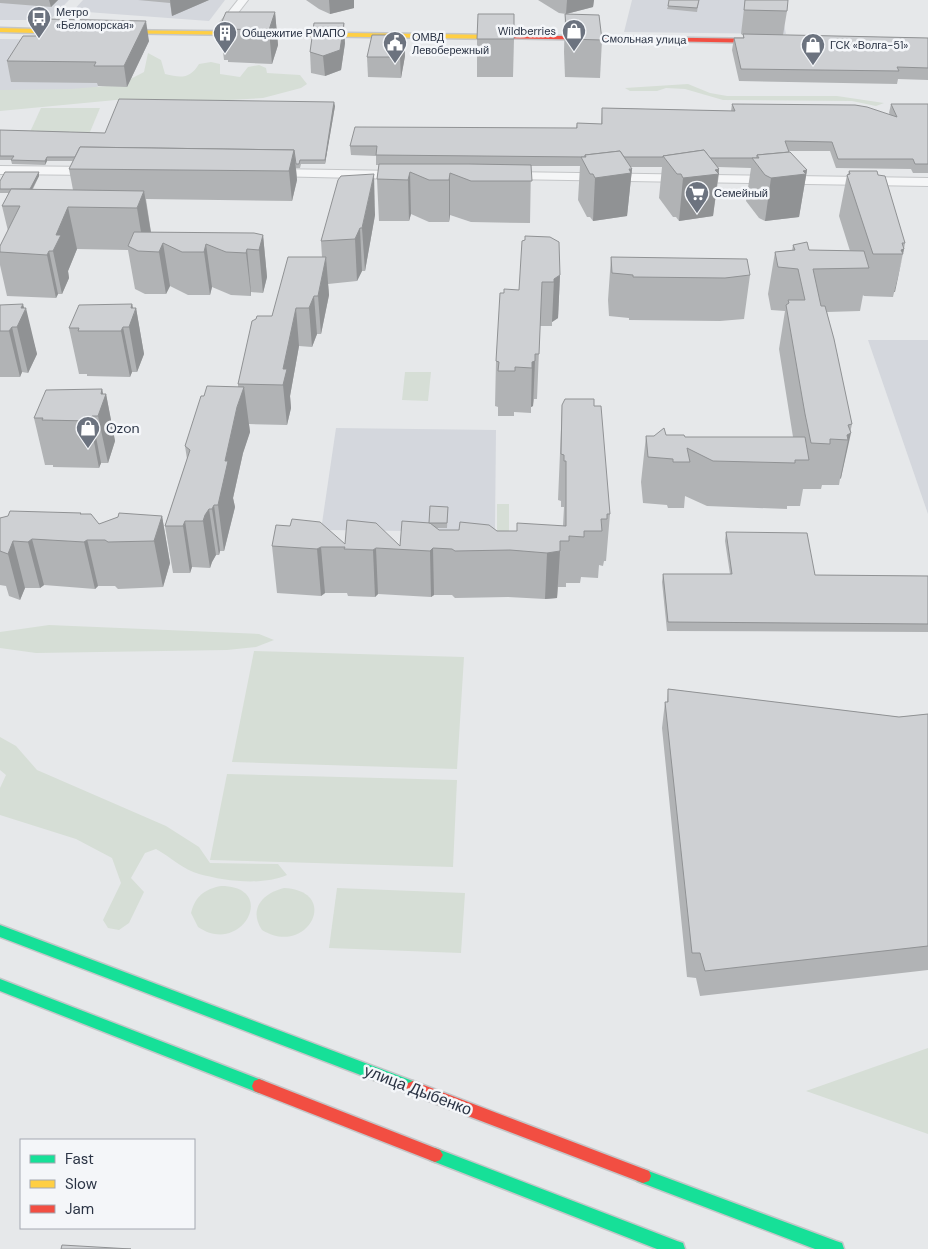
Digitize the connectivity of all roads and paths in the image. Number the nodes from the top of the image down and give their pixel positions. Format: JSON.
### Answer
{"nodes":[{"id":1,"x":243,"y":0,"type":"edge"},
{"id":2,"x":0,"y":30,"type":"edge"},
{"id":3,"x":80,"y":32,"type":"edge"},
{"id":4,"x":100,"y":32,"type":"edge"},
{"id":5,"x":217,"y":33,"type":"junction"},
{"id":6,"x":782,"y":41,"type":"edge"},
{"id":7,"x":0,"y":170,"type":"edge"},
{"id":8,"x":102,"y":171,"type":"edge"},
{"id":9,"x":259,"y":173,"type":"edge"},
{"id":10,"x":416,"y":175,"type":"edge"},
{"id":11,"x":494,"y":176,"type":"edge"},
{"id":12,"x":928,"y":182,"type":"edge"},
{"id":13,"x":0,"y":931,"type":"edge"},
{"id":14,"x":0,"y":985,"type":"edge"},
{"id":15,"x":677,"y":1249,"type":"edge"},
{"id":16,"x":836,"y":1249,"type":"edge"}],
"edges":[{"from":1,"to":5,"type":"street"},
{"from":2,"to":3,"type":"street"},
{"from":4,"to":5,"type":"street","name":"Смольная улица"},
{"from":5,"to":6,"type":"street","name":"Смольная улица"},
{"from":7,"to":8,"type":"street"},
{"from":9,"to":10,"type":"street"},
{"from":11,"to":12,"type":"street"},
{"from":13,"to":16,"type":"street","name":"улица Дыбенко"},
{"from":14,"to":15,"type":"street"}]}
